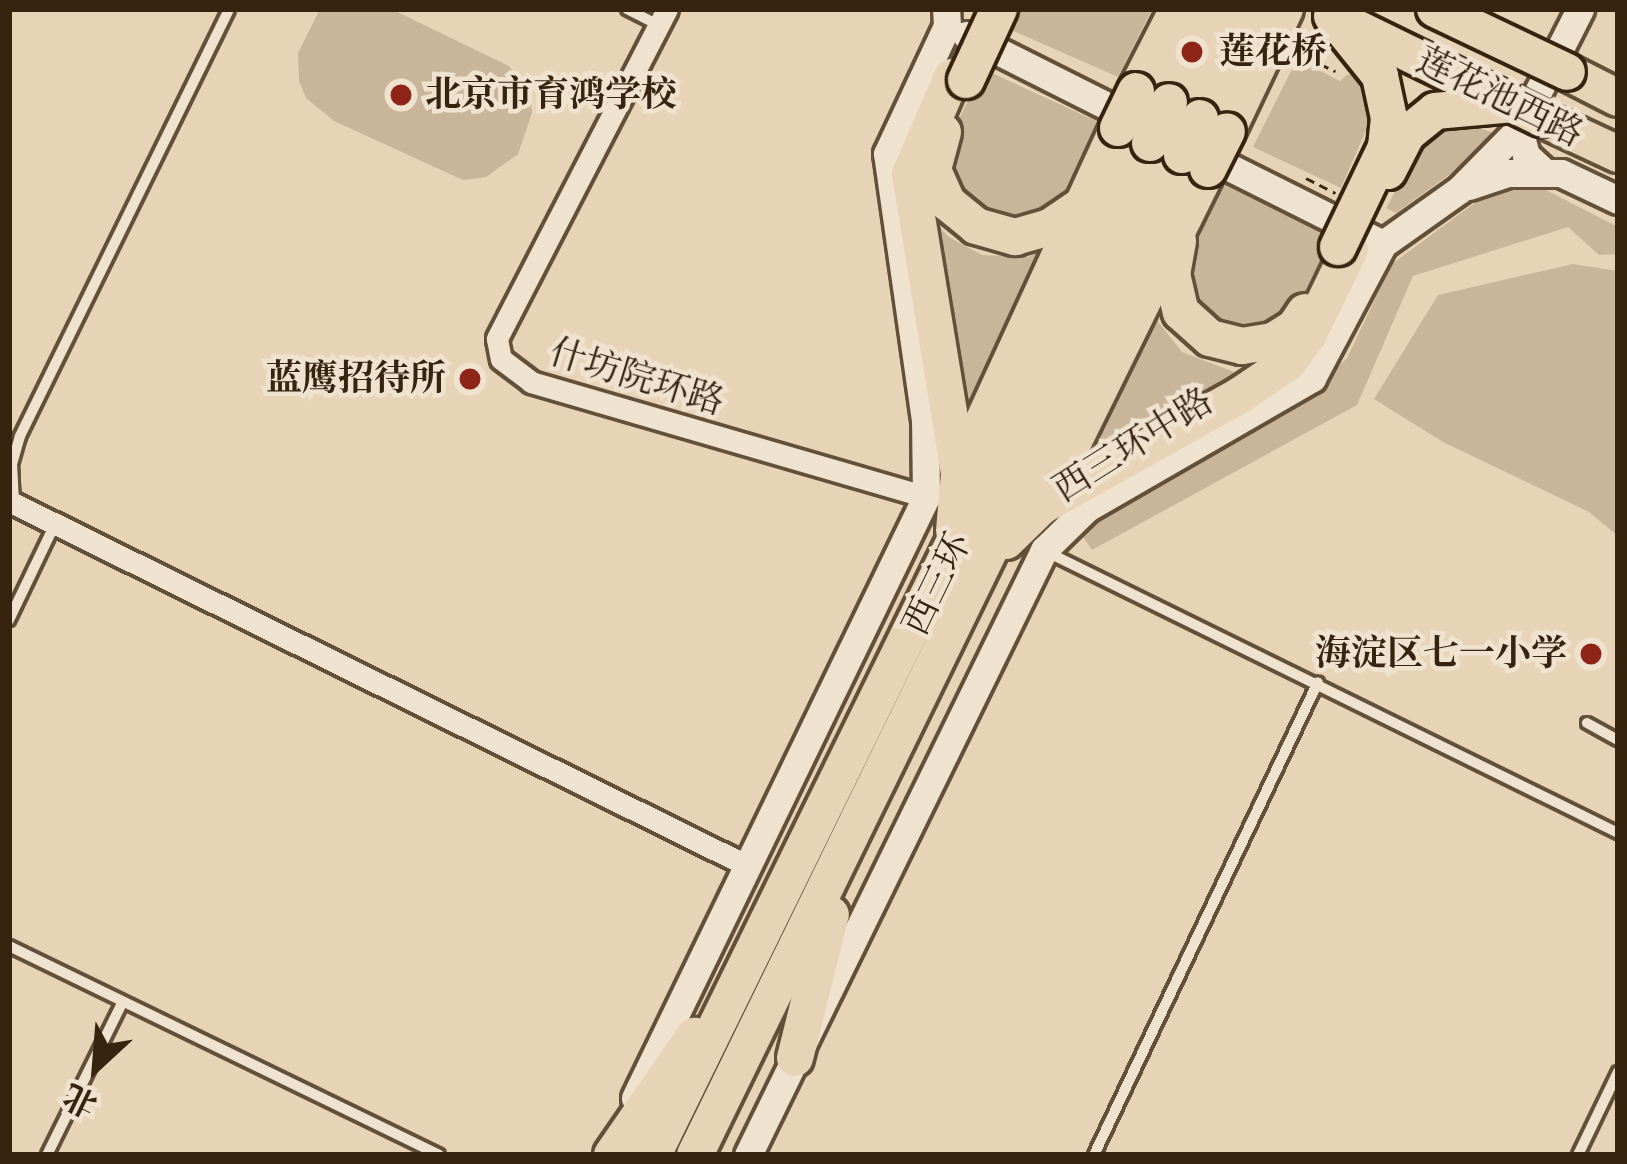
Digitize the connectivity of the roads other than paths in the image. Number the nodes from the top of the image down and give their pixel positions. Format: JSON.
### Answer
{"nodes":[{"id":1,"x":229,"y":9,"type":"edge"},
{"id":2,"x":627,"y":9,"type":"edge"},
{"id":3,"x":984,"y":9,"type":"edge"},
{"id":4,"x":1000,"y":9,"type":"edge"},
{"id":5,"x":1178,"y":9,"type":"edge"},
{"id":6,"x":1215,"y":9,"type":"edge"},
{"id":7,"x":1253,"y":9,"type":"edge"},
{"id":8,"x":1285,"y":9,"type":"edge"},
{"id":9,"x":1435,"y":9,"type":"edge"},
{"id":10,"x":1580,"y":9,"type":"edge"},
{"id":11,"x":1325,"y":12,"type":"edge"},
{"id":12,"x":663,"y":17,"type":"edge"},
{"id":13,"x":946,"y":17,"type":"edge"},
{"id":14,"x":959,"y":78,"type":"junction"},
{"id":15,"x":1618,"y":98,"type":"edge"},
{"id":16,"x":1183,"y":110,"type":"junction"},
{"id":17,"x":1525,"y":117,"type":"junction"},
{"id":18,"x":1164,"y":149,"type":"junction"},
{"id":19,"x":1618,"y":154,"type":"edge"},
{"id":20,"x":1545,"y":173,"type":"junction"},
{"id":21,"x":1459,"y":190,"type":"junction"},
{"id":22,"x":1618,"y":200,"type":"edge"},
{"id":23,"x":1084,"y":204,"type":"junction"},
{"id":24,"x":1182,"y":220,"type":"junction"},
{"id":25,"x":1357,"y":247,"type":"junction"},
{"id":26,"x":958,"y":474,"type":"junction"},
{"id":27,"x":926,"y":497,"type":"junction"},
{"id":28,"x":12,"y":502,"type":"edge"},
{"id":29,"x":1042,"y":506,"type":"junction"},
{"id":30,"x":55,"y":524,"type":"junction"},
{"id":31,"x":1044,"y":550,"type":"junction"},
{"id":32,"x":969,"y":556,"type":"junction"},
{"id":33,"x":9,"y":620,"type":"edge"},
{"id":34,"x":1318,"y":682,"type":"junction"},
{"id":35,"x":1587,"y":723,"type":"dead end"},
{"id":36,"x":1618,"y":740,"type":"edge"},
{"id":37,"x":1618,"y":833,"type":"edge"},
{"id":38,"x":848,"y":847,"type":"junction"},
{"id":39,"x":748,"y":866,"type":"junction"},
{"id":40,"x":9,"y":946,"type":"edge"},
{"id":41,"x":758,"y":951,"type":"junction"},
{"id":42,"x":122,"y":1003,"type":"junction"},
{"id":43,"x":795,"y":1058,"type":"junction"},
{"id":44,"x":1618,"y":1072,"type":"edge"},
{"id":45,"x":46,"y":1155,"type":"edge"},
{"id":46,"x":439,"y":1155,"type":"edge"},
{"id":47,"x":610,"y":1155,"type":"edge"},
{"id":48,"x":653,"y":1155,"type":"edge"},
{"id":49,"x":695,"y":1155,"type":"edge"},
{"id":50,"x":748,"y":1155,"type":"edge"},
{"id":51,"x":1094,"y":1155,"type":"edge"},
{"id":52,"x":1578,"y":1155,"type":"edge"}],
"edges":[{"from":1,"to":28,"type":"lane"},
{"from":2,"to":12,"type":"lane"},
{"from":3,"to":14,"type":"highway"},
{"from":4,"to":14,"type":"highway","bridge":true},
{"from":5,"to":16,"type":"highway"},
{"from":6,"to":16,"type":"highway"},
{"from":7,"to":16,"type":"highway"},
{"from":8,"to":16,"type":"highway"},
{"from":9,"to":15,"type":"highway","name":"莲花池西路","bridge":true},
{"from":10,"to":17,"type":"street","name":"西三环中路"},
{"from":11,"to":17,"type":"highway","name":"莲花池西路","bridge":true},
{"from":11,"to":25,"type":"highway","bridge":true},
{"from":12,"to":27,"type":"street","name":"什坊院环路"},
{"from":13,"to":25,"type":"street"},
{"from":13,"to":27,"type":"street"},
{"from":14,"to":23,"type":"highway"},
{"from":14,"to":26,"type":"highway"},
{"from":16,"to":18,"type":"highway","bridge":true},
{"from":16,"to":18,"type":"highway","bridge":true},
{"from":17,"to":19,"type":"highway","name":"莲花池西路"},
{"from":17,"to":20,"type":"street"},
{"from":17,"to":21,"type":"street","name":"西三环中路"},
{"from":17,"to":25,"type":"highway","bridge":true},
{"from":18,"to":23,"type":"highway"},
{"from":18,"to":24,"type":"highway"},
{"from":18,"to":32,"type":"highway","name":"西三环"},
{"from":20,"to":21,"type":"street","name":"莲花池西路"},
{"from":20,"to":22,"type":"street","name":"莲花池西路"},
{"from":21,"to":25,"type":"street","name":"西三环中路"},
{"from":23,"to":26,"type":"highway"},
{"from":24,"to":25,"type":"highway"},
{"from":24,"to":29,"type":"highway"},
{"from":25,"to":29,"type":"highway"},
{"from":25,"to":31,"type":"street","name":"西三环中路"},
{"from":26,"to":32,"type":"highway"},
{"from":27,"to":39,"type":"street"},
{"from":28,"to":30,"type":"street"},
{"from":29,"to":32,"type":"highway"},
{"from":30,"to":33,"type":"lane"},
{"from":30,"to":39,"type":"street"},
{"from":31,"to":34,"type":"lane"},
{"from":31,"to":43,"type":"street","name":"西三环中路"},
{"from":32,"to":38,"type":"highway","name":"西三环"},
{"from":32,"to":41,"type":"highway","name":"西三环"},
{"from":34,"to":37,"type":"lane"},
{"from":34,"to":51,"type":"lane"},
{"from":35,"to":36,"type":"lane"},
{"from":38,"to":43,"type":"highway"},
{"from":38,"to":49,"type":"highway","name":"西三环"},
{"from":39,"to":47,"type":"street"},
{"from":40,"to":42,"type":"lane"},
{"from":41,"to":47,"type":"highway"},
{"from":41,"to":48,"type":"highway","name":"西三环"},
{"from":42,"to":45,"type":"lane"},
{"from":42,"to":46,"type":"lane"},
{"from":43,"to":50,"type":"street","name":"西三环中路"},
{"from":44,"to":52,"type":"lane"}]}
